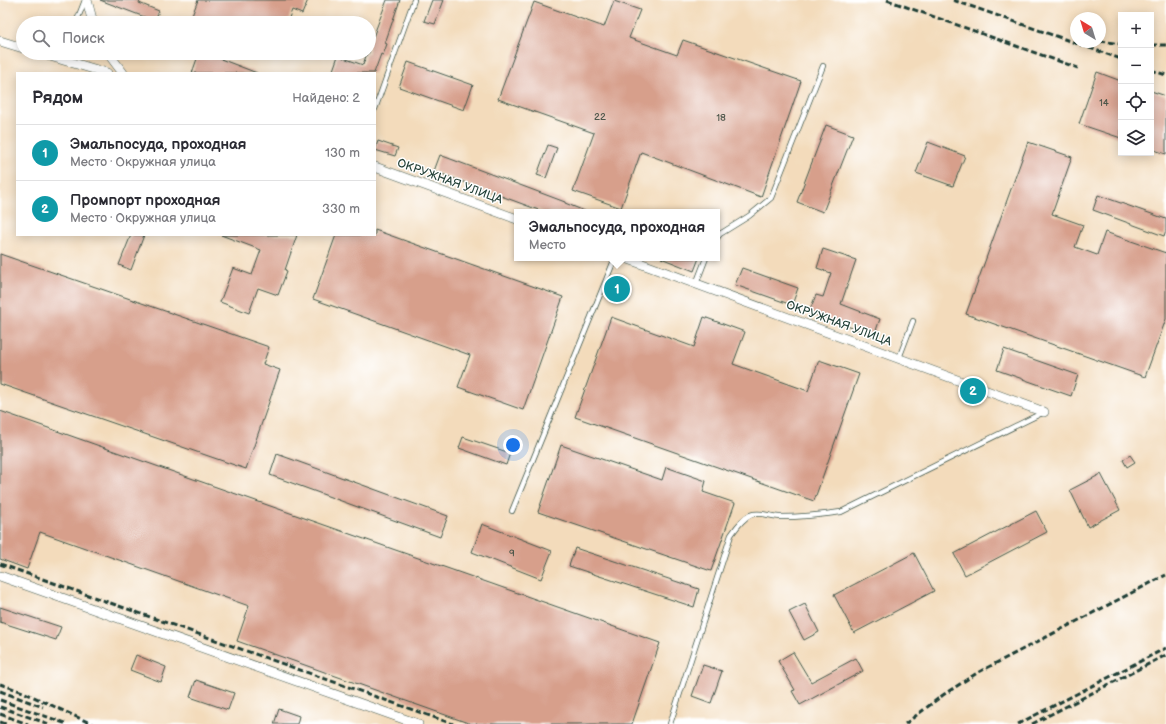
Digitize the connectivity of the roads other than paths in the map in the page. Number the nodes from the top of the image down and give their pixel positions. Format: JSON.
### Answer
{"nodes":[{"id":1,"x":86,"y":0,"type":"edge"},
{"id":2,"x":414,"y":0,"type":"edge"},
{"id":3,"x":79,"y":16,"type":"edge"},
{"id":4,"x":91,"y":16,"type":"edge"},
{"id":5,"x":0,"y":41,"type":"edge"},
{"id":6,"x":16,"y":46,"type":"edge"},
{"id":7,"x":73,"y":60,"type":"edge"},
{"id":8,"x":113,"y":60,"type":"edge"},
{"id":9,"x":823,"y":66,"type":"dead end"},
{"id":10,"x":104,"y":72,"type":"edge"},
{"id":11,"x":122,"y":72,"type":"edge"},
{"id":12,"x":376,"y":106,"type":"edge"},
{"id":13,"x":376,"y":167,"type":"edge"},
{"id":14,"x":514,"y":217,"type":"edge"},
{"id":15,"x":720,"y":234,"type":"edge"},
{"id":16,"x":614,"y":261,"type":"edge"},
{"id":17,"x":634,"y":261,"type":"edge"},
{"id":18,"x":705,"y":261,"type":"edge"},
{"id":19,"x":696,"y":284,"type":"junction"},
{"id":20,"x":912,"y":321,"type":"dead end"},
{"id":21,"x":898,"y":358,"type":"junction"},
{"id":22,"x":1044,"y":412,"type":"joint"},
{"id":23,"x":512,"y":511,"type":"dead end"},
{"id":24,"x":0,"y":576,"type":"edge"},
{"id":25,"x":418,"y":724,"type":"edge"},
{"id":26,"x":670,"y":724,"type":"edge"}],
"edges":[{"from":1,"to":3,"type":"lane"},
{"from":1,"to":4,"type":"street"},
{"from":2,"to":12,"type":"lane"},
{"from":5,"to":6,"type":"street"},
{"from":7,"to":10,"type":"street"},
{"from":8,"to":11,"type":"street"},
{"from":9,"to":15,"type":"lane"},
{"from":13,"to":14,"type":"street","name":"ОКРУЖНАЯ УЛИЦА"},
{"from":16,"to":23,"type":"lane"},
{"from":17,"to":19,"type":"street","name":"ОКРУЖНАЯ УЛИЦА"},
{"from":18,"to":19,"type":"lane"},
{"from":19,"to":21,"type":"street","name":"ОКРУЖНАЯ УЛИЦА"},
{"from":20,"to":21,"type":"lane"},
{"from":21,"to":22,"type":"street","name":"ОКРУЖНАЯ УЛИЦА"},
{"from":22,"to":26,"type":"lane"},
{"from":24,"to":25,"type":"street"}]}
